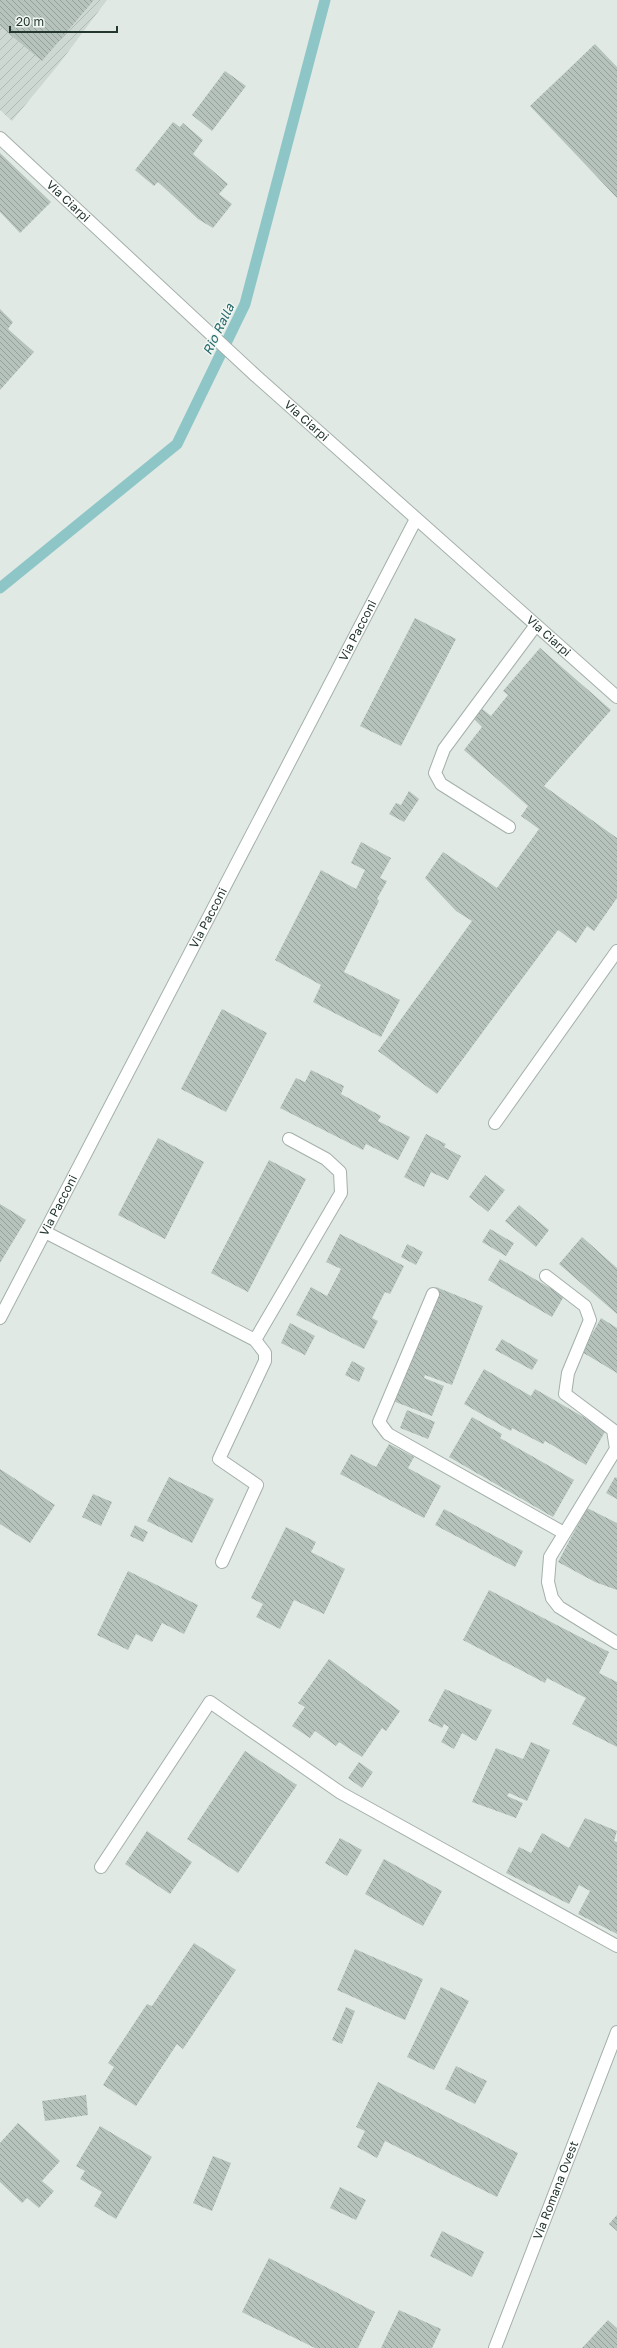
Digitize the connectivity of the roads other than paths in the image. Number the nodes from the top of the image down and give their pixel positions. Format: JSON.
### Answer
{"nodes":[{"id":1,"x":0,"y":138,"type":"edge"},
{"id":2,"x":416,"y":519,"type":"junction"},
{"id":3,"x":536,"y":625,"type":"junction"},
{"id":4,"x":617,"y":697,"type":"edge"},
{"id":5,"x":509,"y":827,"type":"dead end"},
{"id":6,"x":617,"y":951,"type":"edge"},
{"id":7,"x":495,"y":1123,"type":"dead end"},
{"id":8,"x":289,"y":1139,"type":"dead end"},
{"id":9,"x":45,"y":1232,"type":"junction"},
{"id":10,"x":546,"y":1276,"type":"dead end"},
{"id":11,"x":433,"y":1294,"type":"dead end"},
{"id":12,"x":0,"y":1318,"type":"edge"},
{"id":13,"x":255,"y":1340,"type":"junction"},
{"id":14,"x":564,"y":1533,"type":"junction"},
{"id":15,"x":222,"y":1562,"type":"dead end"},
{"id":16,"x":617,"y":1643,"type":"edge"},
{"id":17,"x":101,"y":1867,"type":"dead end"},
{"id":18,"x":617,"y":1946,"type":"edge"},
{"id":19,"x":617,"y":2032,"type":"edge"},
{"id":20,"x":495,"y":2348,"type":"edge"}],
"edges":[{"from":1,"to":2,"type":"street","name":"Via Ciarpi"},
{"from":2,"to":3,"type":"street","name":"Via Ciarpi"},
{"from":2,"to":9,"type":"street","name":"Via Pacconi"},
{"from":3,"to":4,"type":"street","name":"Via Ciarpi"},
{"from":3,"to":5,"type":"street"},
{"from":6,"to":7,"type":"street"},
{"from":8,"to":13,"type":"street"},
{"from":9,"to":12,"type":"street","name":"Via Pacconi"},
{"from":9,"to":13,"type":"street"},
{"from":10,"to":14,"type":"street"},
{"from":11,"to":14,"type":"street"},
{"from":13,"to":15,"type":"street"},
{"from":14,"to":16,"type":"street"},
{"from":17,"to":18,"type":"street"},
{"from":19,"to":20,"type":"street","name":"Via Romana Ovest"}]}
